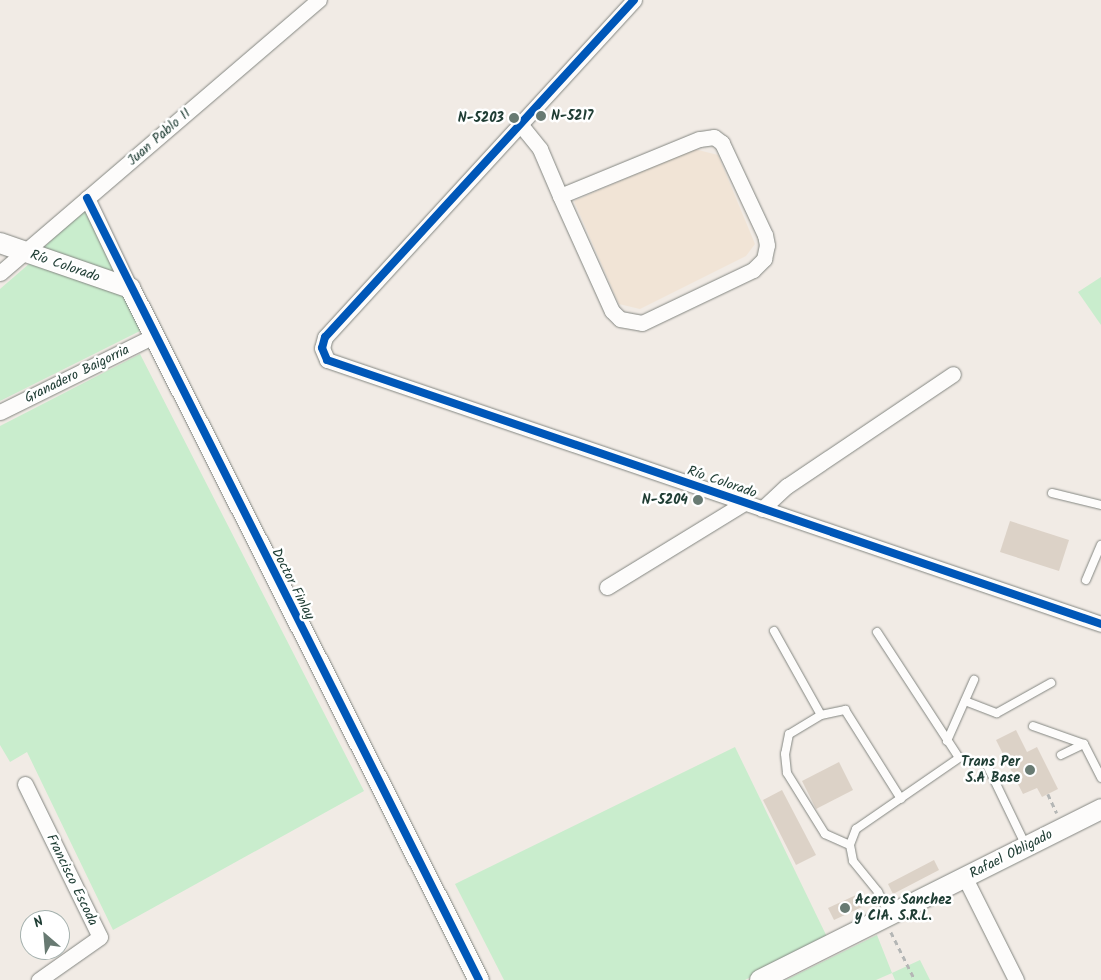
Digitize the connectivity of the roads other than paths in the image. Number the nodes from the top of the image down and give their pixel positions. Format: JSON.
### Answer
{"nodes":[{"id":1,"x":318,"y":0,"type":"edge"},
{"id":2,"x":634,"y":0,"type":"edge"},
{"id":3,"x":520,"y":124,"type":"junction"},
{"id":4,"x":560,"y":196,"type":"junction"},
{"id":5,"x":87,"y":198,"type":"junction"},
{"id":6,"x":0,"y":243,"type":"edge"},
{"id":7,"x":25,"y":252,"type":"junction"},
{"id":8,"x":0,"y":273,"type":"edge"},
{"id":9,"x":130,"y":288,"type":"junction"},
{"id":10,"x":154,"y":336,"type":"junction"},
{"id":11,"x":953,"y":374,"type":"dead end"},
{"id":12,"x":0,"y":412,"type":"edge"},
{"id":13,"x":1052,"y":493,"type":"dead end"},
{"id":14,"x":744,"y":503,"type":"junction"},
{"id":15,"x":1101,"y":505,"type":"edge"},
{"id":16,"x":762,"y":509,"type":"junction"},
{"id":17,"x":1101,"y":545,"type":"edge"},
{"id":18,"x":1086,"y":580,"type":"dead end"},
{"id":19,"x":607,"y":586,"type":"dead end"},
{"id":20,"x":1101,"y":624,"type":"edge"},
{"id":21,"x":774,"y":631,"type":"dead end"},
{"id":22,"x":877,"y":632,"type":"dead end"},
{"id":23,"x":974,"y":680,"type":"dead end"},
{"id":24,"x":1051,"y":683,"type":"dead end"},
{"id":25,"x":965,"y":701,"type":"junction"},
{"id":26,"x":821,"y":714,"type":"junction"},
{"id":27,"x":1033,"y":726,"type":"dead end"},
{"id":28,"x":948,"y":741,"type":"junction"},
{"id":29,"x":1084,"y":744,"type":"junction"},
{"id":30,"x":1061,"y":755,"type":"dead end"},
{"id":31,"x":987,"y":765,"type":"dead end"},
{"id":32,"x":1101,"y":778,"type":"edge"},
{"id":33,"x":25,"y":784,"type":"dead end"},
{"id":34,"x":901,"y":799,"type":"junction"},
{"id":35,"x":1101,"y":809,"type":"edge"},
{"id":36,"x":850,"y":845,"type":"junction"},
{"id":37,"x":1026,"y":846,"type":"junction"},
{"id":38,"x":965,"y":878,"type":"junction"},
{"id":39,"x":887,"y":917,"type":"junction"},
{"id":40,"x":39,"y":980,"type":"edge"},
{"id":41,"x":479,"y":980,"type":"edge"},
{"id":42,"x":760,"y":980,"type":"edge"},
{"id":43,"x":1016,"y":980,"type":"edge"}],
"edges":[{"from":1,"to":5,"type":"street","name":"Juan Pablo II"},
{"from":2,"to":3,"type":"street"},
{"from":3,"to":4,"type":"street"},
{"from":3,"to":14,"type":"street","name":"Río Colorado"},
{"from":4,"to":4,"type":"street"},
{"from":5,"to":7,"type":"street","name":"Juan Pablo II"},
{"from":5,"to":9,"type":"street","name":"Doctor Finlay"},
{"from":6,"to":7,"type":"street","name":"Río Colorado"},
{"from":7,"to":8,"type":"street","name":"Juan Pablo II"},
{"from":7,"to":9,"type":"street","name":"Río Colorado"},
{"from":9,"to":10,"type":"street","name":"Doctor Finlay"},
{"from":10,"to":12,"type":"street","name":"Granadero Baigorria"},
{"from":10,"to":41,"type":"street","name":"Doctor Finlay"},
{"from":11,"to":16,"type":"street"},
{"from":13,"to":15,"type":"lane"},
{"from":14,"to":16,"type":"street","name":"Río Colorado"},
{"from":14,"to":19,"type":"street"},
{"from":16,"to":20,"type":"street","name":"Río Colorado"},
{"from":17,"to":18,"type":"lane"},
{"from":21,"to":26,"type":"lane"},
{"from":22,"to":28,"type":"lane"},
{"from":23,"to":25,"type":"lane"},
{"from":24,"to":25,"type":"lane"},
{"from":25,"to":28,"type":"lane"},
{"from":26,"to":34,"type":"lane"},
{"from":26,"to":36,"type":"lane"},
{"from":27,"to":29,"type":"lane"},
{"from":28,"to":34,"type":"lane"},
{"from":29,"to":30,"type":"lane"},
{"from":29,"to":32,"type":"lane"},
{"from":31,"to":37,"type":"lane"},
{"from":33,"to":40,"type":"street","name":"Francisco Escoda"},
{"from":34,"to":36,"type":"lane"},
{"from":35,"to":37,"type":"street","name":"Rafael Obligado"},
{"from":36,"to":39,"type":"lane"},
{"from":37,"to":38,"type":"street","name":"Rafael Obligado"},
{"from":38,"to":39,"type":"street","name":"Rafael Obligado"},
{"from":38,"to":43,"type":"street"},
{"from":39,"to":42,"type":"street","name":"Rafael Obligado"}]}
